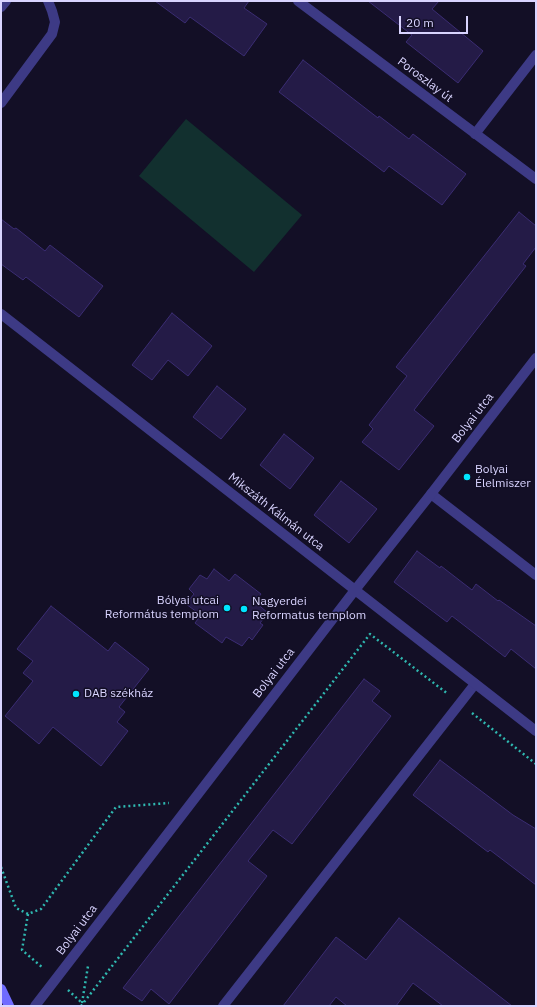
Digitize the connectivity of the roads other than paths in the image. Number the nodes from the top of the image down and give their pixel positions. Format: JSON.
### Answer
{"nodes":[{"id":1,"x":6,"y":1,"type":"edge"},
{"id":2,"x":48,"y":1,"type":"edge"},
{"id":3,"x":298,"y":1,"type":"edge"},
{"id":4,"x":1,"y":7,"type":"edge"},
{"id":5,"x":536,"y":56,"type":"edge"},
{"id":6,"x":2,"y":101,"type":"edge"},
{"id":7,"x":475,"y":134,"type":"junction"},
{"id":8,"x":536,"y":180,"type":"edge"},
{"id":9,"x":1,"y":314,"type":"edge"},
{"id":10,"x":536,"y":358,"type":"edge"},
{"id":11,"x":431,"y":494,"type":"junction"},
{"id":12,"x":536,"y":575,"type":"edge"},
{"id":13,"x":355,"y":590,"type":"junction"},
{"id":14,"x":475,"y":684,"type":"junction"},
{"id":15,"x":536,"y":731,"type":"edge"},
{"id":16,"x":1,"y":988,"type":"edge"},
{"id":17,"x":10,"y":1006,"type":"edge"},
{"id":18,"x":35,"y":1006,"type":"edge"},
{"id":19,"x":223,"y":1006,"type":"edge"}],
"edges":[{"from":1,"to":4,"type":"street"},
{"from":2,"to":6,"type":"street"},
{"from":3,"to":7,"type":"street","name":"Poroszlay út"},
{"from":5,"to":7,"type":"street"},
{"from":7,"to":8,"type":"street","name":"Poroszlay út"},
{"from":9,"to":13,"type":"street","name":"Mikszáth Kálmán utca"},
{"from":10,"to":11,"type":"street","name":"Bolyai utca"},
{"from":11,"to":12,"type":"street"},
{"from":11,"to":13,"type":"street","name":"Bolyai utca"},
{"from":13,"to":14,"type":"street","name":"Mikszáth Kálmán utca"},
{"from":13,"to":18,"type":"street","name":"Bolyai utca"},
{"from":14,"to":15,"type":"street","name":"Mikszáth Kálmán utca"},
{"from":14,"to":19,"type":"street"},
{"from":16,"to":17,"type":"street"}]}
